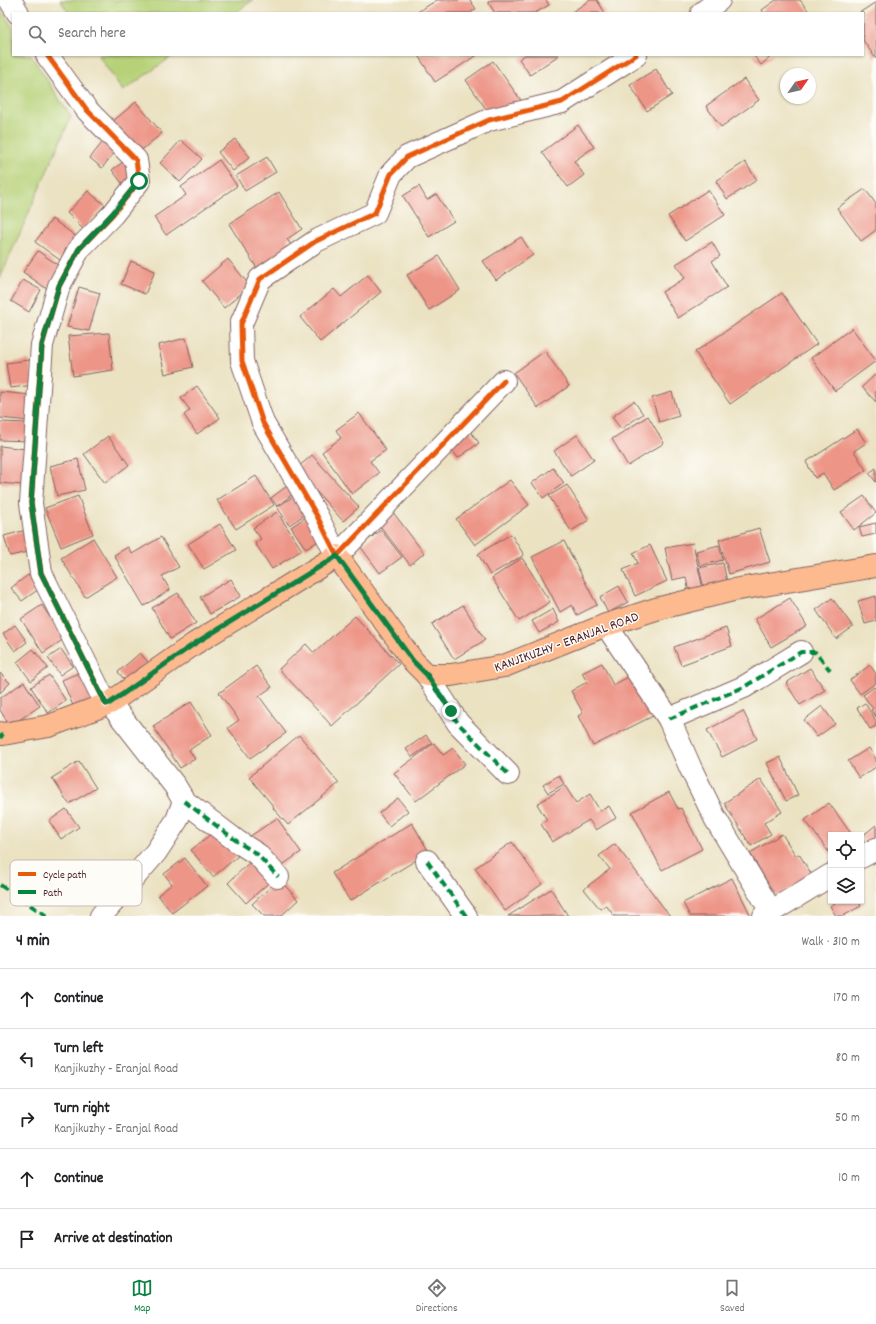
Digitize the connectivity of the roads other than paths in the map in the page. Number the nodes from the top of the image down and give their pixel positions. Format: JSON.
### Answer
{"nodes":[{"id":1,"x":10,"y":0,"type":"edge"},
{"id":2,"x":720,"y":0,"type":"edge"},
{"id":3,"x":17,"y":12,"type":"edge"},
{"id":4,"x":703,"y":12,"type":"edge"},
{"id":5,"x":48,"y":56,"type":"edge"},
{"id":6,"x":634,"y":56,"type":"edge"},
{"id":7,"x":504,"y":381,"type":"dead end"},
{"id":8,"x":337,"y":556,"type":"junction"},
{"id":9,"x":876,"y":566,"type":"edge"},
{"id":10,"x":606,"y":625,"type":"junction"},
{"id":11,"x":801,"y":652,"type":"dead end"},
{"id":12,"x":427,"y":675,"type":"junction"},
{"id":13,"x":108,"y":703,"type":"junction"},
{"id":14,"x":669,"y":718,"type":"junction"},
{"id":15,"x":0,"y":733,"type":"edge"},
{"id":16,"x":508,"y":774,"type":"dead end"},
{"id":17,"x":184,"y":801,"type":"junction"},
{"id":18,"x":876,"y":849,"type":"edge"},
{"id":19,"x":864,"y":855,"type":"edge"},
{"id":20,"x":427,"y":861,"type":"dead end"},
{"id":21,"x":142,"y":868,"type":"edge"},
{"id":22,"x":278,"y":877,"type":"dead end"},
{"id":23,"x":828,"y":877,"type":"edge"},
{"id":24,"x":110,"y":906,"type":"edge"},
{"id":25,"x":767,"y":914,"type":"edge"},
{"id":26,"x":101,"y":916,"type":"edge"},
{"id":27,"x":466,"y":916,"type":"edge"}],
"edges":[{"from":1,"to":3,"type":"street"},
{"from":2,"to":4,"type":"street"},
{"from":5,"to":13,"type":"street"},
{"from":6,"to":8,"type":"street"},
{"from":7,"to":8,"type":"street"},
{"from":8,"to":12,"type":"main road"},
{"from":8,"to":13,"type":"main road"},
{"from":9,"to":10,"type":"main road","name":"KANJIKUZHY - ERANJAL ROAD"},
{"from":10,"to":12,"type":"main road","name":"KANJIKUZHY - ERANJAL ROAD"},
{"from":10,"to":14,"type":"street"},
{"from":11,"to":14,"type":"street"},
{"from":12,"to":16,"type":"street"},
{"from":13,"to":15,"type":"main road"},
{"from":13,"to":17,"type":"street"},
{"from":14,"to":25,"type":"street"},
{"from":17,"to":21,"type":"street"},
{"from":17,"to":22,"type":"street"},
{"from":18,"to":19,"type":"street"},
{"from":20,"to":27,"type":"street"},
{"from":23,"to":25,"type":"street"},
{"from":24,"to":26,"type":"street"}]}
